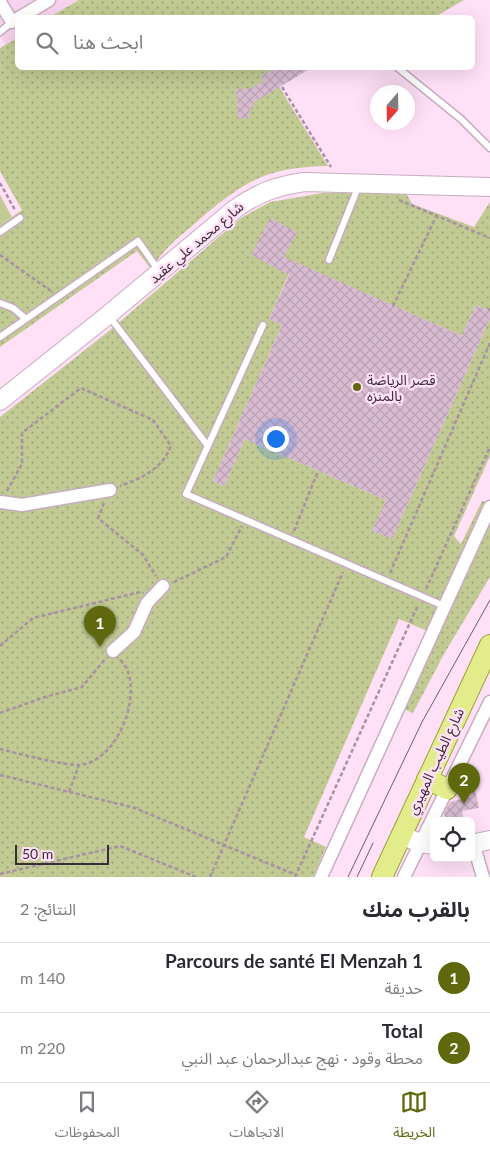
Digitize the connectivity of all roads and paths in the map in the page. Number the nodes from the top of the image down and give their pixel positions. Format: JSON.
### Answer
{"nodes":[{"id":1,"x":49,"y":0,"type":"edge"},
{"id":2,"x":0,"y":2,"type":"edge"},
{"id":3,"x":23,"y":15,"type":"edge"},
{"id":4,"x":15,"y":18,"type":"edge"},
{"id":5,"x":15,"y":20,"type":"edge"},
{"id":6,"x":0,"y":32,"type":"edge"},
{"id":7,"x":400,"y":70,"type":"edge"},
{"id":8,"x":282,"y":87,"type":"dead end"},
{"id":9,"x":490,"y":148,"type":"edge"},
{"id":10,"x":340,"y":182,"type":"junction"},
{"id":11,"x":360,"y":182,"type":"junction"},
{"id":12,"x":0,"y":183,"type":"edge"},
{"id":13,"x":490,"y":187,"type":"edge"},
{"id":14,"x":394,"y":197,"type":"dead end"},
{"id":15,"x":436,"y":216,"type":"junction"},
{"id":16,"x":20,"y":218,"type":"joint"},
{"id":17,"x":0,"y":232,"type":"edge"},
{"id":18,"x":490,"y":238,"type":"edge"},
{"id":19,"x":0,"y":255,"type":"edge"},
{"id":20,"x":328,"y":260,"type":"dead end"},
{"id":21,"x":160,"y":273,"type":"junction"},
{"id":22,"x":58,"y":296,"type":"junction"},
{"id":23,"x":0,"y":303,"type":"edge"},
{"id":24,"x":393,"y":306,"type":"dead end"},
{"id":25,"x":108,"y":315,"type":"junction"},
{"id":26,"x":25,"y":318,"type":"junction"},
{"id":27,"x":263,"y":325,"type":"dead end"},
{"id":28,"x":0,"y":337,"type":"edge"},
{"id":29,"x":490,"y":343,"type":"edge"},
{"id":30,"x":0,"y":401,"type":"edge"},
{"id":31,"x":208,"y":446,"type":"junction"},
{"id":32,"x":490,"y":447,"type":"edge"},
{"id":33,"x":318,"y":471,"type":"dead end"},
{"id":34,"x":110,"y":490,"type":"junction"},
{"id":35,"x":1,"y":502,"type":"edge"},
{"id":36,"x":490,"y":507,"type":"edge"},
{"id":37,"x":245,"y":520,"type":"junction"},
{"id":38,"x":291,"y":539,"type":"junction"},
{"id":39,"x":347,"y":564,"type":"junction"},
{"id":40,"x":386,"y":581,"type":"junction"},
{"id":41,"x":163,"y":586,"type":"junction"},
{"id":42,"x":422,"y":596,"type":"junction"},
{"id":43,"x":444,"y":606,"type":"junction"},
{"id":44,"x":490,"y":645,"type":"edge"},
{"id":45,"x":0,"y":646,"type":"edge"},
{"id":46,"x":113,"y":651,"type":"junction"},
{"id":47,"x":490,"y":702,"type":"edge"},
{"id":48,"x":0,"y":713,"type":"edge"},
{"id":49,"x":0,"y":749,"type":"edge"},
{"id":50,"x":79,"y":765,"type":"junction"},
{"id":51,"x":0,"y":775,"type":"edge"},
{"id":52,"x":427,"y":780,"type":"junction"},
{"id":53,"x":69,"y":792,"type":"junction"},
{"id":54,"x":448,"y":796,"type":"junction"},
{"id":55,"x":401,"y":835,"type":"junction"},
{"id":56,"x":478,"y":842,"type":"edge"},
{"id":57,"x":427,"y":844,"type":"edge"},
{"id":58,"x":224,"y":845,"type":"junction"},
{"id":59,"x":0,"y":874,"type":"edge"},
{"id":60,"x":296,"y":876,"type":"edge"},
{"id":61,"x":196,"y":877,"type":"edge"},
{"id":62,"x":210,"y":877,"type":"edge"},
{"id":63,"x":321,"y":877,"type":"edge"},
{"id":64,"x":382,"y":877,"type":"edge"},
{"id":65,"x":404,"y":877,"type":"edge"},
{"id":66,"x":483,"y":877,"type":"edge"}],
"edges":[{"from":1,"to":3,"type":"street"},
{"from":2,"to":4,"type":"street"},
{"from":5,"to":6,"type":"lane"},
{"from":7,"to":9,"type":"lane"},
{"from":8,"to":10,"type":"path"},
{"from":10,"to":11,"type":"street","name":"شارع محمد علي عقيد"},
{"from":10,"to":21,"type":"street","name":"شارع محمد علي عقيد"},
{"from":11,"to":13,"type":"street","name":"شارع محمد علي عقيد"},
{"from":11,"to":20,"type":"lane"},
{"from":12,"to":16,"type":"path"},
{"from":14,"to":15,"type":"path"},
{"from":15,"to":18,"type":"path"},
{"from":15,"to":24,"type":"path"},
{"from":16,"to":17,"type":"lane"},
{"from":19,"to":22,"type":"path"},
{"from":21,"to":22,"type":"lane"},
{"from":21,"to":25,"type":"street","name":"شارع محمد علي عقيد"},
{"from":22,"to":26,"type":"lane"},
{"from":23,"to":26,"type":"lane"},
{"from":25,"to":30,"type":"street","name":"شارع محمد علي عقيد"},
{"from":25,"to":31,"type":"lane"},
{"from":26,"to":28,"type":"lane"},
{"from":27,"to":31,"type":"lane"},
{"from":29,"to":40,"type":"path"},
{"from":31,"to":37,"type":"lane"},
{"from":32,"to":42,"type":"path"},
{"from":33,"to":38,"type":"path"},
{"from":34,"to":35,"type":"street"},
{"from":34,"to":35,"type":"path"},
{"from":34,"to":41,"type":"path"},
{"from":36,"to":43,"type":"street"},
{"from":37,"to":38,"type":"lane"},
{"from":37,"to":41,"type":"path"},
{"from":38,"to":39,"type":"lane"},
{"from":39,"to":40,"type":"lane"},
{"from":39,"to":58,"type":"path"},
{"from":40,"to":42,"type":"lane"},
{"from":41,"to":45,"type":"path"},
{"from":41,"to":46,"type":"street"},
{"from":42,"to":43,"type":"lane"},
{"from":42,"to":60,"type":"path"},
{"from":43,"to":63,"type":"street"},
{"from":44,"to":52,"type":"main road","name":"شارع الطيب المهيري"},
{"from":46,"to":48,"type":"path"},
{"from":46,"to":50,"type":"path"},
{"from":47,"to":54,"type":"street"},
{"from":49,"to":50,"type":"path"},
{"from":50,"to":53,"type":"path"},
{"from":51,"to":53,"type":"path"},
{"from":52,"to":54,"type":"main road"},
{"from":52,"to":55,"type":"main road","name":"شارع الطيب المهيري"},
{"from":53,"to":58,"type":"path"},
{"from":54,"to":57,"type":"street"},
{"from":55,"to":57,"type":"street"},
{"from":55,"to":64,"type":"main road","name":"شارع الطيب المهيري"},
{"from":56,"to":66,"type":"street"},
{"from":57,"to":65,"type":"street"},
{"from":58,"to":60,"type":"path"},
{"from":58,"to":62,"type":"path"},
{"from":59,"to":61,"type":"path"}]}
